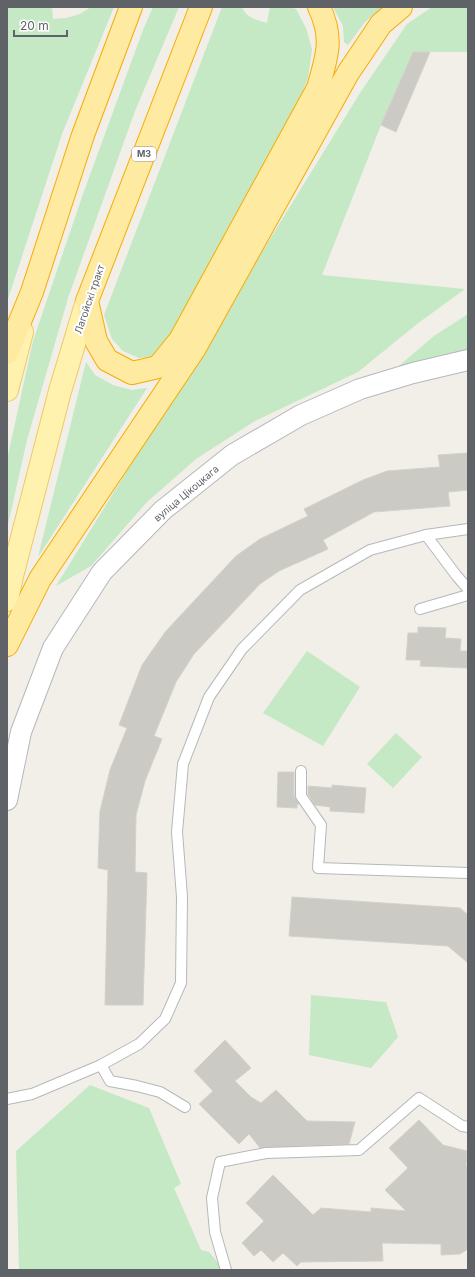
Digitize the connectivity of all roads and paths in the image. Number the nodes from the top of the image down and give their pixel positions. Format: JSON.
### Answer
{"nodes":[{"id":1,"x":131,"y":7,"type":"edge"},
{"id":2,"x":201,"y":7,"type":"edge"},
{"id":3,"x":319,"y":7,"type":"edge"},
{"id":4,"x":401,"y":7,"type":"edge"},
{"id":5,"x":32,"y":292,"type":"junction"},
{"id":6,"x":87,"y":301,"type":"junction"},
{"id":7,"x":7,"y":353,"type":"edge"},
{"id":8,"x":468,"y":360,"type":"edge"},
{"id":9,"x":7,"y":390,"type":"edge"},
{"id":10,"x":468,"y":529,"type":"edge"},
{"id":11,"x":426,"y":535,"type":"junction"},
{"id":12,"x":468,"y":589,"type":"edge"},
{"id":13,"x":468,"y":595,"type":"edge"},
{"id":14,"x":7,"y":600,"type":"edge"},
{"id":15,"x":420,"y":609,"type":"dead end"},
{"id":16,"x":7,"y":645,"type":"edge"},
{"id":17,"x":301,"y":771,"type":"dead end"},
{"id":18,"x":7,"y":800,"type":"edge"},
{"id":19,"x":468,"y":873,"type":"edge"},
{"id":20,"x":101,"y":1065,"type":"junction"},
{"id":21,"x":7,"y":1099,"type":"edge"},
{"id":22,"x":185,"y":1107,"type":"dead end"},
{"id":23,"x":468,"y":1127,"type":"edge"},
{"id":24,"x":226,"y":1270,"type":"edge"}],
"edges":[{"from":1,"to":5,"type":"highway"},
{"from":2,"to":6,"type":"highway","name":"Лагойскі тракт","number":"М3"},
{"from":3,"to":6,"type":"highway"},
{"from":4,"to":16,"type":"highway"},
{"from":5,"to":7,"type":"highway"},
{"from":5,"to":9,"type":"main road"},
{"from":6,"to":14,"type":"main road","name":"Лагойскі тракт","number":"М3"},
{"from":8,"to":18,"type":"street","name":"вуліца Цікоцкага"},
{"from":10,"to":11,"type":"lane"},
{"from":11,"to":12,"type":"lane"},
{"from":11,"to":20,"type":"lane"},
{"from":13,"to":15,"type":"lane"},
{"from":17,"to":19,"type":"lane"},
{"from":20,"to":21,"type":"lane"},
{"from":20,"to":22,"type":"lane"},
{"from":23,"to":24,"type":"lane"}]}
